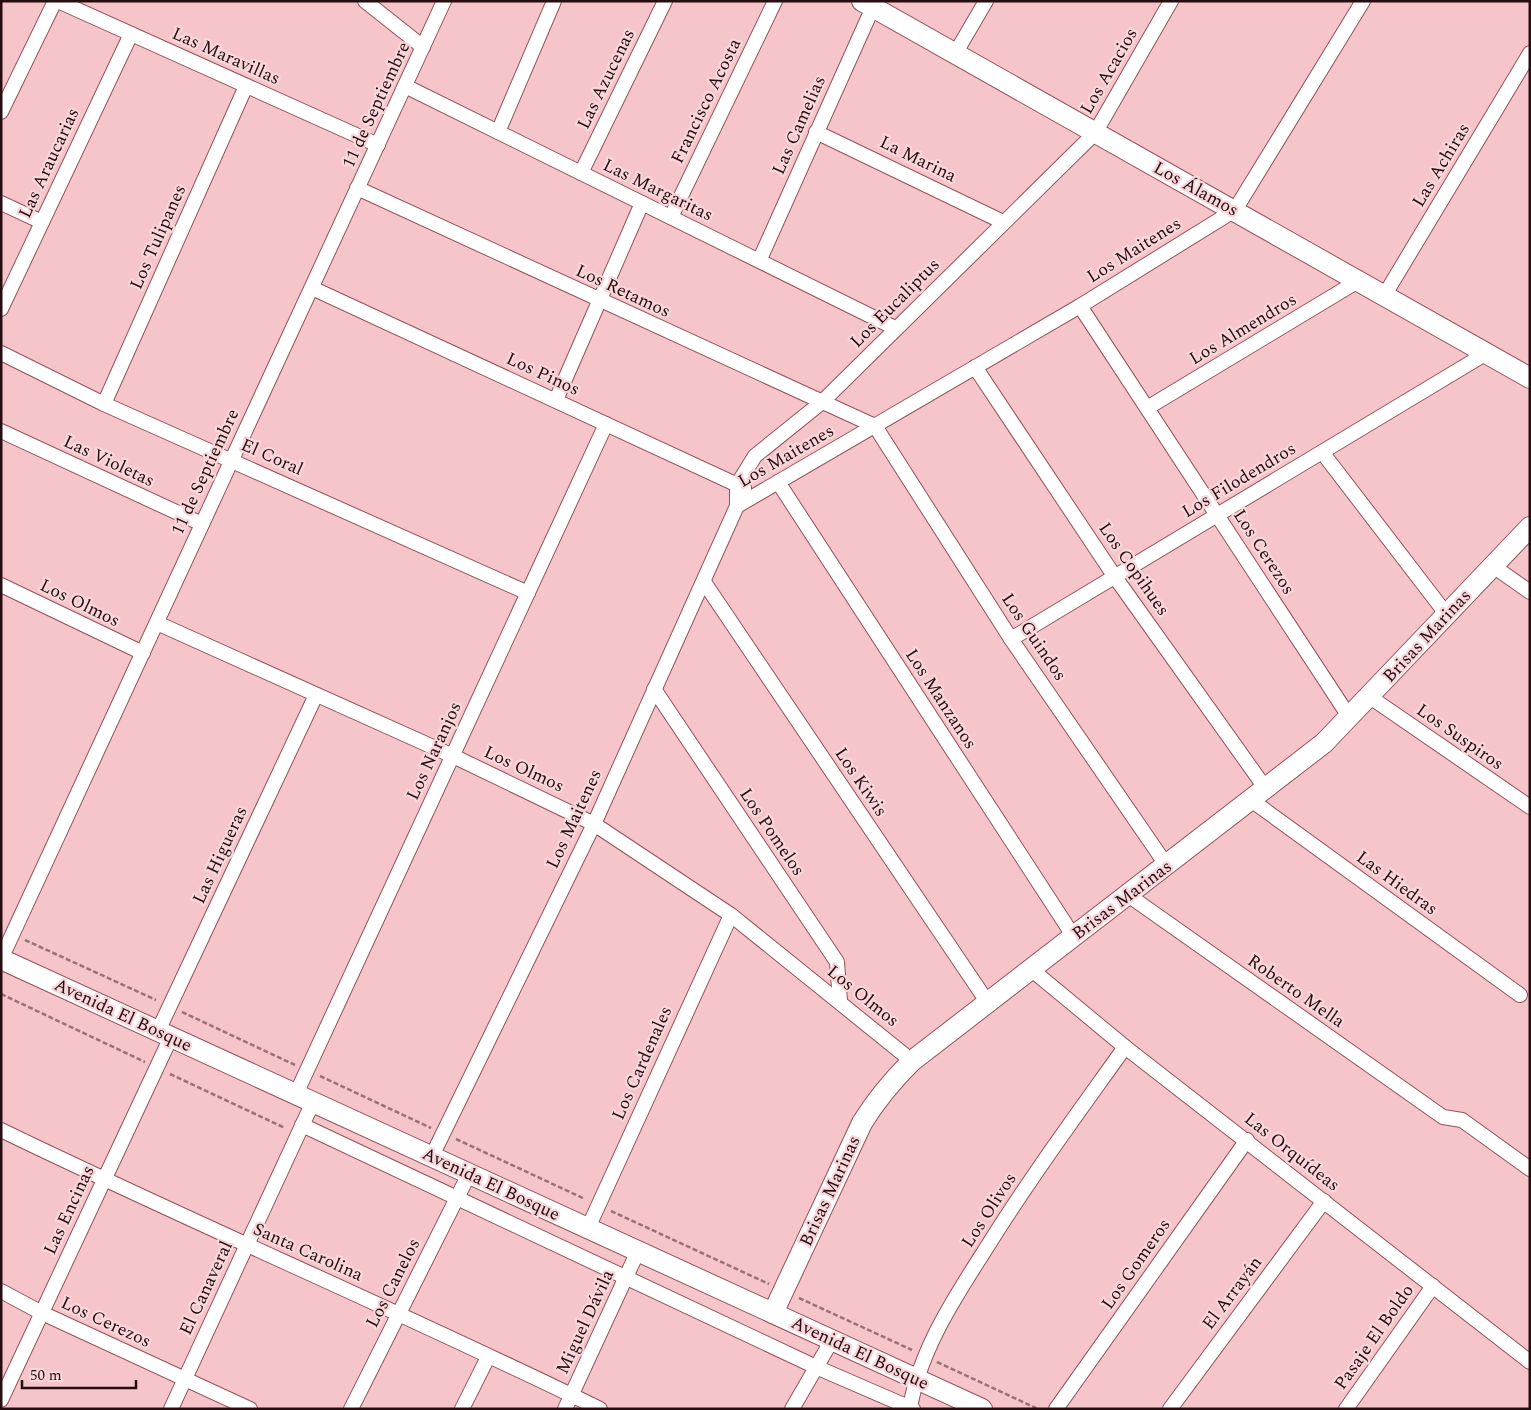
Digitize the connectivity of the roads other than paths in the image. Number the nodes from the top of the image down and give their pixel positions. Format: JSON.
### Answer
{"nodes":[{"id":1,"x":55,"y":1,"type":"edge"},
{"id":2,"x":58,"y":1,"type":"edge"},
{"id":3,"x":365,"y":1,"type":"edge"},
{"id":4,"x":444,"y":1,"type":"edge"},
{"id":5,"x":554,"y":1,"type":"edge"},
{"id":6,"x":665,"y":1,"type":"edge"},
{"id":7,"x":775,"y":1,"type":"edge"},
{"id":8,"x":986,"y":1,"type":"edge"},
{"id":9,"x":1171,"y":1,"type":"edge"},
{"id":10,"x":1363,"y":1,"type":"edge"},
{"id":11,"x":868,"y":4,"type":"edge"},
{"id":12,"x":131,"y":34,"type":"junction"},
{"id":13,"x":423,"y":47,"type":"junction"},
{"id":14,"x":955,"y":54,"type":"junction"},
{"id":15,"x":1530,"y":54,"type":"edge"},
{"id":16,"x":246,"y":86,"type":"junction"},
{"id":17,"x":405,"y":86,"type":"junction"},
{"id":18,"x":1,"y":112,"type":"edge"},
{"id":19,"x":498,"y":132,"type":"junction"},
{"id":20,"x":816,"y":132,"type":"junction"},
{"id":21,"x":1095,"y":133,"type":"junction"},
{"id":22,"x":378,"y":145,"type":"junction"},
{"id":23,"x":581,"y":173,"type":"junction"},
{"id":24,"x":358,"y":188,"type":"junction"},
{"id":25,"x":1,"y":203,"type":"edge"},
{"id":26,"x":642,"y":203,"type":"junction"},
{"id":27,"x":1235,"y":210,"type":"junction"},
{"id":28,"x":671,"y":217,"type":"junction"},
{"id":29,"x":42,"y":222,"type":"junction"},
{"id":30,"x":1003,"y":222,"type":"junction"},
{"id":31,"x":760,"y":259,"type":"junction"},
{"id":32,"x":1358,"y":281,"type":"junction"},
{"id":33,"x":312,"y":288,"type":"junction"},
{"id":34,"x":1384,"y":296,"type":"junction"},
{"id":35,"x":600,"y":300,"type":"junction"},
{"id":36,"x":1080,"y":306,"type":"junction"},
{"id":37,"x":1,"y":308,"type":"edge"},
{"id":38,"x":895,"y":328,"type":"junction"},
{"id":39,"x":1,"y":353,"type":"edge"},
{"id":40,"x":1485,"y":354,"type":"junction"},
{"id":41,"x":975,"y":367,"type":"junction"},
{"id":42,"x":1529,"y":376,"type":"edge"},
{"id":43,"x":556,"y":400,"type":"junction"},
{"id":44,"x":822,"y":402,"type":"junction"},
{"id":45,"x":104,"y":404,"type":"junction"},
{"id":46,"x":1148,"y":408,"type":"junction"},
{"id":47,"x":606,"y":424,"type":"junction"},
{"id":48,"x":874,"y":426,"type":"junction"},
{"id":49,"x":1,"y":431,"type":"edge"},
{"id":50,"x":1322,"y":452,"type":"junction"},
{"id":51,"x":232,"y":460,"type":"junction"},
{"id":52,"x":778,"y":482,"type":"junction"},
{"id":53,"x":737,"y":485,"type":"junction"},
{"id":54,"x":758,"y":494,"type":"junction"},
{"id":55,"x":737,"y":506,"type":"junction"},
{"id":56,"x":1218,"y":515,"type":"junction"},
{"id":57,"x":202,"y":524,"type":"junction"},
{"id":58,"x":1530,"y":527,"type":"edge"},
{"id":59,"x":1493,"y":566,"type":"junction"},
{"id":60,"x":1115,"y":577,"type":"junction"},
{"id":61,"x":704,"y":582,"type":"junction"},
{"id":62,"x":1,"y":586,"type":"edge"},
{"id":63,"x":1530,"y":592,"type":"edge"},
{"id":64,"x":528,"y":593,"type":"junction"},
{"id":65,"x":1447,"y":614,"type":"junction"},
{"id":66,"x":156,"y":623,"type":"junction"},
{"id":67,"x":1012,"y":639,"type":"junction"},
{"id":68,"x":143,"y":653,"type":"junction"},
{"id":69,"x":654,"y":689,"type":"junction"},
{"id":70,"x":316,"y":695,"type":"junction"},
{"id":71,"x":1370,"y":697,"type":"junction"},
{"id":72,"x":1350,"y":718,"type":"junction"},
{"id":73,"x":452,"y":756,"type":"junction"},
{"id":74,"x":1259,"y":795,"type":"junction"},
{"id":75,"x":1530,"y":807,"type":"edge"},
{"id":76,"x":594,"y":824,"type":"junction"},
{"id":77,"x":1167,"y":866,"type":"junction"},
{"id":78,"x":1128,"y":895,"type":"junction"},
{"id":79,"x":732,"y":915,"type":"junction"},
{"id":80,"x":1074,"y":937,"type":"junction"},
{"id":81,"x":1,"y":959,"type":"edge"},
{"id":82,"x":1032,"y":970,"type":"junction"},
{"id":83,"x":1520,"y":995,"type":"dead end"},
{"id":84,"x":840,"y":1001,"type":"junction"},
{"id":85,"x":988,"y":1003,"type":"junction"},
{"id":86,"x":164,"y":1034,"type":"junction"},
{"id":87,"x":1126,"y":1046,"type":"junction"},
{"id":88,"x":912,"y":1061,"type":"junction"},
{"id":89,"x":305,"y":1098,"type":"junction"},
{"id":90,"x":302,"y":1125,"type":"junction"},
{"id":91,"x":1,"y":1130,"type":"edge"},
{"id":92,"x":1247,"y":1140,"type":"junction"},
{"id":93,"x":432,"y":1156,"type":"junction"},
{"id":94,"x":1530,"y":1169,"type":"edge"},
{"id":95,"x":470,"y":1174,"type":"junction"},
{"id":96,"x":104,"y":1180,"type":"junction"},
{"id":97,"x":457,"y":1199,"type":"junction"},
{"id":98,"x":1324,"y":1201,"type":"junction"},
{"id":99,"x":588,"y":1228,"type":"junction"},
{"id":100,"x":246,"y":1246,"type":"junction"},
{"id":101,"x":638,"y":1251,"type":"junction"},
{"id":102,"x":627,"y":1277,"type":"junction"},
{"id":103,"x":1433,"y":1286,"type":"junction"},
{"id":104,"x":1,"y":1291,"type":"edge"},
{"id":105,"x":42,"y":1313,"type":"junction"},
{"id":106,"x":399,"y":1313,"type":"junction"},
{"id":107,"x":773,"y":1313,"type":"junction"},
{"id":108,"x":832,"y":1340,"type":"junction"},
{"id":109,"x":488,"y":1357,"type":"junction"},
{"id":110,"x":1530,"y":1362,"type":"edge"},
{"id":111,"x":816,"y":1367,"type":"junction"},
{"id":112,"x":915,"y":1378,"type":"junction"},
{"id":113,"x":184,"y":1379,"type":"junction"},
{"id":114,"x":3,"y":1392,"type":"edge"},
{"id":115,"x":572,"y":1395,"type":"junction"},
{"id":116,"x":912,"y":1408,"type":"edge"},
{"id":117,"x":171,"y":1409,"type":"edge"},
{"id":118,"x":250,"y":1409,"type":"edge"},
{"id":119,"x":350,"y":1409,"type":"edge"},
{"id":120,"x":462,"y":1409,"type":"edge"},
{"id":121,"x":566,"y":1409,"type":"edge"},
{"id":122,"x":600,"y":1409,"type":"edge"},
{"id":123,"x":792,"y":1409,"type":"edge"},
{"id":124,"x":982,"y":1409,"type":"edge"},
{"id":125,"x":1056,"y":1409,"type":"edge"},
{"id":126,"x":1170,"y":1409,"type":"edge"},
{"id":127,"x":1346,"y":1409,"type":"edge"}],
"edges":[{"from":1,"to":18,"type":"street"},
{"from":2,"to":12,"type":"street","name":"Las Maravillas"},
{"from":3,"to":13,"type":"street"},
{"from":4,"to":13,"type":"street","name":"11 de Septiembre"},
{"from":5,"to":19,"type":"street"},
{"from":6,"to":23,"type":"street","name":"Las Azucenas"},
{"from":7,"to":28,"type":"street","name":"Francisco Acosta"},
{"from":8,"to":14,"type":"street"},
{"from":9,"to":21,"type":"street","name":"Los Acacios"},
{"from":10,"to":27,"type":"street","name":"Los Maitenes"},
{"from":11,"to":14,"type":"street","name":"Los Álamos"},
{"from":11,"to":20,"type":"street","name":"Las Camelias"},
{"from":12,"to":16,"type":"street","name":"Las Maravillas"},
{"from":12,"to":29,"type":"street","name":"Las Araucarias"},
{"from":13,"to":17,"type":"street","name":"11 de Septiembre"},
{"from":14,"to":21,"type":"street","name":"Los Álamos"},
{"from":15,"to":34,"type":"street","name":"Las Achiras"},
{"from":16,"to":22,"type":"street","name":"Las Maravillas"},
{"from":16,"to":45,"type":"street","name":"Los Tulipanes"},
{"from":17,"to":19,"type":"street","name":"Las Margaritas"},
{"from":17,"to":22,"type":"street","name":"11 de Septiembre"},
{"from":19,"to":23,"type":"street","name":"Las Margaritas"},
{"from":20,"to":30,"type":"street","name":"La Marina"},
{"from":20,"to":31,"type":"street","name":"Las Camelias"},
{"from":21,"to":27,"type":"street","name":"Los Álamos"},
{"from":21,"to":30,"type":"street","name":"Los Eucaliptus"},
{"from":22,"to":24,"type":"street","name":"11 de Septiembre"},
{"from":23,"to":26,"type":"street","name":"Las Margaritas"},
{"from":24,"to":33,"type":"street","name":"11 de Septiembre"},
{"from":24,"to":35,"type":"street","name":"Los Retamos"},
{"from":25,"to":29,"type":"street"},
{"from":26,"to":28,"type":"street","name":"Las Margaritas"},
{"from":26,"to":35,"type":"street"},
{"from":27,"to":32,"type":"street","name":"Los Álamos"},
{"from":27,"to":36,"type":"street","name":"Los Maitenes"},
{"from":28,"to":31,"type":"street","name":"Las Margaritas"},
{"from":29,"to":37,"type":"street","name":"Las Araucarias"},
{"from":30,"to":38,"type":"street","name":"Los Eucaliptus"},
{"from":31,"to":38,"type":"street","name":"Las Margaritas"},
{"from":32,"to":34,"type":"street","name":"Los Álamos"},
{"from":32,"to":46,"type":"street","name":"Los Almendros"},
{"from":33,"to":43,"type":"street","name":"Los Pinos"},
{"from":33,"to":51,"type":"street","name":"11 de Septiembre"},
{"from":34,"to":40,"type":"street","name":"Los Álamos"},
{"from":35,"to":43,"type":"street"},
{"from":35,"to":44,"type":"street","name":"Los Retamos"},
{"from":36,"to":41,"type":"street","name":"Los Maitenes"},
{"from":36,"to":46,"type":"street","name":"Los Cerezos"},
{"from":38,"to":44,"type":"street","name":"Los Eucaliptus"},
{"from":39,"to":45,"type":"street","name":"El Coral"},
{"from":40,"to":42,"type":"street","name":"Los Álamos"},
{"from":40,"to":50,"type":"street","name":"Los Filodendros"},
{"from":41,"to":48,"type":"street","name":"Los Maitenes"},
{"from":41,"to":60,"type":"street","name":"Los Copihues"},
{"from":43,"to":47,"type":"street","name":"Los Pinos"},
{"from":44,"to":48,"type":"street","name":"Los Retamos"},
{"from":44,"to":53,"type":"street","name":"Los Eucaliptus"},
{"from":45,"to":51,"type":"street","name":"El Coral"},
{"from":46,"to":56,"type":"street","name":"Los Cerezos"},
{"from":47,"to":53,"type":"street","name":"Los Pinos"},
{"from":47,"to":64,"type":"street","name":"Los Naranjos"},
{"from":48,"to":52,"type":"street","name":"Los Maitenes"},
{"from":48,"to":67,"type":"street","name":"Los Guindos"},
{"from":49,"to":57,"type":"street","name":"Las Violetas"},
{"from":50,"to":56,"type":"street","name":"Los Filodendros"},
{"from":50,"to":65,"type":"street"},
{"from":51,"to":57,"type":"street","name":"11 de Septiembre"},
{"from":51,"to":64,"type":"street","name":"El Coral"},
{"from":52,"to":54,"type":"street","name":"Los Maitenes"},
{"from":52,"to":80,"type":"street","name":"Los Manzanos"},
{"from":53,"to":54,"type":"street","name":"Los Pinos"},
{"from":53,"to":55,"type":"street"},
{"from":54,"to":55,"type":"street","name":"Los Maitenes"},
{"from":55,"to":61,"type":"street","name":"Los Maitenes"},
{"from":56,"to":60,"type":"street","name":"Los Filodendros"},
{"from":56,"to":72,"type":"street","name":"Los Cerezos"},
{"from":57,"to":66,"type":"street","name":"11 de Septiembre"},
{"from":58,"to":59,"type":"street","name":"Brisas Marinas"},
{"from":59,"to":63,"type":"street"},
{"from":59,"to":65,"type":"street","name":"Brisas Marinas"},
{"from":60,"to":67,"type":"street","name":"Los Filodendros"},
{"from":60,"to":74,"type":"street","name":"Los Copihues"},
{"from":61,"to":69,"type":"street","name":"Los Maitenes"},
{"from":61,"to":85,"type":"street","name":"Los Kiwis"},
{"from":62,"to":68,"type":"street","name":"Los Olmos"},
{"from":64,"to":73,"type":"street","name":"Los Naranjos"},
{"from":65,"to":71,"type":"street","name":"Brisas Marinas"},
{"from":66,"to":68,"type":"street","name":"11 de Septiembre"},
{"from":66,"to":70,"type":"street","name":"Los Olmos"},
{"from":67,"to":77,"type":"street","name":"Los Guindos"},
{"from":68,"to":81,"type":"street","name":"11 de Septiembre"},
{"from":69,"to":76,"type":"street","name":"Los Maitenes"},
{"from":69,"to":84,"type":"street","name":"Los Pomelos"},
{"from":70,"to":73,"type":"street","name":"Los Olmos"},
{"from":70,"to":86,"type":"street","name":"Las Higueras"},
{"from":71,"to":72,"type":"street","name":"Brisas Marinas"},
{"from":71,"to":75,"type":"street","name":"Los Suspiros"},
{"from":72,"to":74,"type":"street","name":"Brisas Marinas"},
{"from":73,"to":76,"type":"street","name":"Los Olmos"},
{"from":73,"to":89,"type":"street","name":"Los Naranjos"},
{"from":74,"to":77,"type":"street","name":"Brisas Marinas"},
{"from":74,"to":83,"type":"street","name":"Las Hiedras"},
{"from":76,"to":79,"type":"street","name":"Los Olmos"},
{"from":76,"to":93,"type":"street","name":"Los Maitenes"},
{"from":77,"to":78,"type":"street","name":"Brisas Marinas"},
{"from":78,"to":80,"type":"street","name":"Brisas Marinas"},
{"from":78,"to":94,"type":"street","name":"Roberto Mella"},
{"from":79,"to":84,"type":"street","name":"Los Olmos"},
{"from":79,"to":99,"type":"street","name":"Los Cardenales"},
{"from":80,"to":82,"type":"street","name":"Brisas Marinas"},
{"from":81,"to":86,"type":"street","name":"Avenida El Bosque"},
{"from":82,"to":85,"type":"street","name":"Brisas Marinas"},
{"from":82,"to":87,"type":"street","name":"Las Orquídeas"},
{"from":84,"to":88,"type":"street","name":"Los Olmos"},
{"from":85,"to":88,"type":"street","name":"Brisas Marinas"},
{"from":86,"to":89,"type":"street","name":"Avenida El Bosque"},
{"from":86,"to":96,"type":"street","name":"Las Encinas"},
{"from":87,"to":92,"type":"street","name":"Las Orquídeas"},
{"from":87,"to":112,"type":"street","name":"Los Olivos"},
{"from":88,"to":107,"type":"street","name":"Brisas Marinas"},
{"from":89,"to":90,"type":"street","name":"El Canaveral"},
{"from":89,"to":93,"type":"street","name":"Avenida El Bosque"},
{"from":90,"to":97,"type":"street","name":"Avenida El Bosque"},
{"from":90,"to":100,"type":"street","name":"El Canaveral"},
{"from":91,"to":96,"type":"street","name":"Santa Carolina"},
{"from":92,"to":98,"type":"street","name":"Las Orquídeas"},
{"from":92,"to":125,"type":"street","name":"Los Gomeros"},
{"from":93,"to":95,"type":"street","name":"Avenida El Bosque"},
{"from":95,"to":97,"type":"street","name":"Los Canelos"},
{"from":95,"to":99,"type":"street","name":"Avenida El Bosque"},
{"from":96,"to":100,"type":"street","name":"Santa Carolina"},
{"from":96,"to":105,"type":"street","name":"Las Encinas"},
{"from":97,"to":102,"type":"street","name":"Avenida El Bosque"},
{"from":97,"to":106,"type":"street","name":"Los Canelos"},
{"from":98,"to":103,"type":"street","name":"Las Orquídeas"},
{"from":98,"to":126,"type":"street","name":"El Arrayán"},
{"from":99,"to":101,"type":"street","name":"Avenida El Bosque"},
{"from":100,"to":106,"type":"street","name":"Santa Carolina"},
{"from":100,"to":113,"type":"street","name":"El Canaveral"},
{"from":101,"to":102,"type":"street","name":"Miguel Dávila"},
{"from":101,"to":107,"type":"street","name":"Avenida El Bosque"},
{"from":102,"to":111,"type":"street","name":"Avenida El Bosque"},
{"from":102,"to":115,"type":"street","name":"Miguel Dávila"},
{"from":103,"to":110,"type":"street","name":"Las Orquídeas"},
{"from":103,"to":127,"type":"street","name":"Pasaje El Boldo"},
{"from":104,"to":105,"type":"street","name":"Los Cerezos"},
{"from":105,"to":113,"type":"street","name":"Los Cerezos"},
{"from":105,"to":114,"type":"street","name":"Las Encinas"},
{"from":106,"to":109,"type":"street","name":"Santa Carolina"},
{"from":106,"to":119,"type":"street","name":"Los Canelos"},
{"from":107,"to":108,"type":"street","name":"Avenida El Bosque"},
{"from":108,"to":111,"type":"street"},
{"from":108,"to":112,"type":"street","name":"Avenida El Bosque"},
{"from":109,"to":115,"type":"street","name":"Santa Carolina"},
{"from":109,"to":120,"type":"street"},
{"from":111,"to":116,"type":"street","name":"Avenida El Bosque"},
{"from":111,"to":123,"type":"street"},
{"from":112,"to":116,"type":"street","name":"Los Olivos"},
{"from":112,"to":124,"type":"street","name":"Avenida El Bosque"},
{"from":113,"to":117,"type":"street","name":"El Canaveral"},
{"from":113,"to":118,"type":"street","name":"Los Cerezos"},
{"from":115,"to":121,"type":"street","name":"Miguel Dávila"},
{"from":115,"to":122,"type":"street","name":"Santa Carolina"}]}
